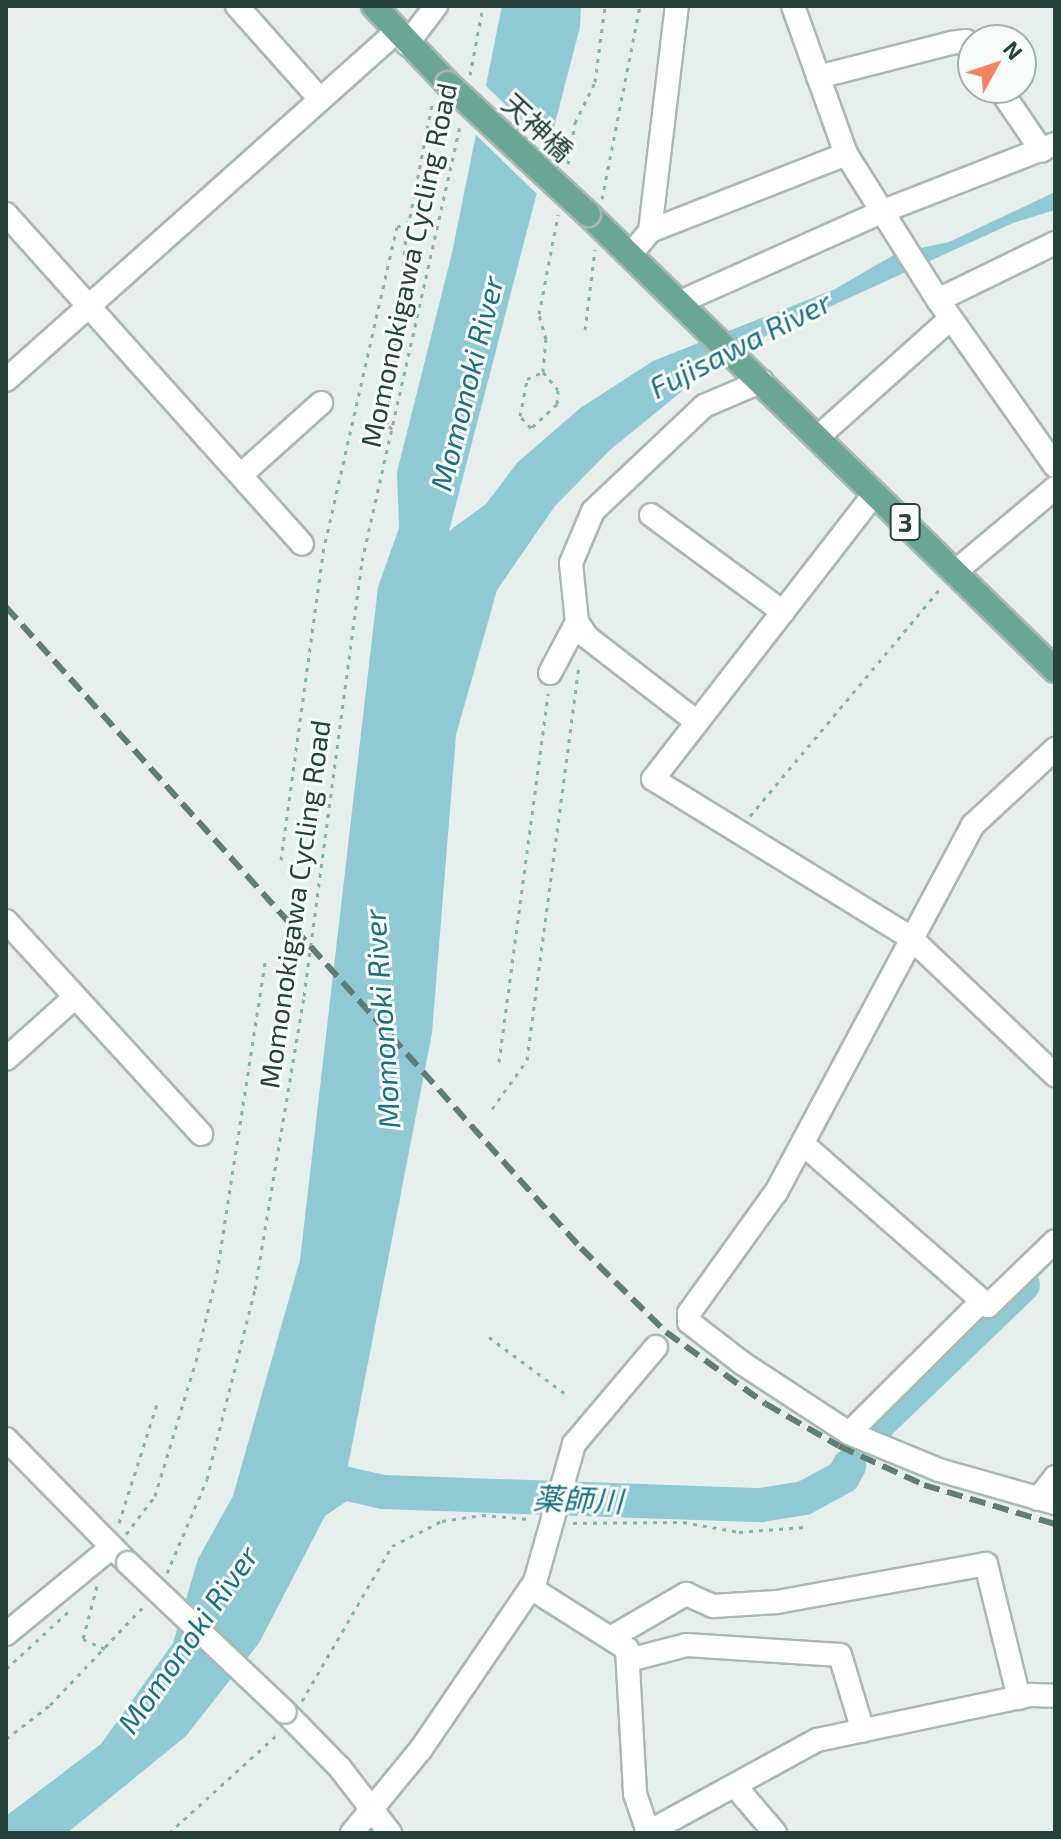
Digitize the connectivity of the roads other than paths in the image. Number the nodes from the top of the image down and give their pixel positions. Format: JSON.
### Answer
{"nodes":[{"id":1,"x":237,"y":6,"type":"edge"},
{"id":2,"x":374,"y":6,"type":"edge"},
{"id":3,"x":436,"y":6,"type":"edge"},
{"id":4,"x":677,"y":6,"type":"edge"},
{"id":5,"x":793,"y":6,"type":"edge"},
{"id":6,"x":402,"y":38,"type":"junction"},
{"id":7,"x":957,"y":49,"type":"edge"},
{"id":8,"x":818,"y":77,"type":"junction"},
{"id":9,"x":320,"y":99,"type":"junction"},
{"id":10,"x":1012,"y":104,"type":"edge"},
{"id":11,"x":1049,"y":148,"type":"edge"},
{"id":12,"x":846,"y":154,"type":"junction"},
{"id":13,"x":6,"y":214,"type":"edge"},
{"id":14,"x":883,"y":215,"type":"junction"},
{"id":15,"x":650,"y":231,"type":"junction"},
{"id":16,"x":1055,"y":243,"type":"edge"},
{"id":17,"x":630,"y":255,"type":"junction"},
{"id":18,"x":940,"y":303,"type":"junction"},
{"id":19,"x":683,"y":305,"type":"junction"},
{"id":20,"x":88,"y":306,"type":"junction"},
{"id":21,"x":758,"y":378,"type":"junction"},
{"id":22,"x":6,"y":380,"type":"edge"},
{"id":23,"x":321,"y":403,"type":"dead end"},
{"id":24,"x":818,"y":437,"type":"junction"},
{"id":25,"x":1055,"y":466,"type":"edge"},
{"id":26,"x":243,"y":473,"type":"junction"},
{"id":27,"x":1055,"y":488,"type":"edge"},
{"id":28,"x":875,"y":493,"type":"junction"},
{"id":29,"x":651,"y":515,"type":"dead end"},
{"id":30,"x":302,"y":544,"type":"dead end"},
{"id":31,"x":956,"y":571,"type":"junction"},
{"id":32,"x":783,"y":612,"type":"junction"},
{"id":33,"x":580,"y":627,"type":"junction"},
{"id":34,"x":1055,"y":670,"type":"edge"},
{"id":35,"x":550,"y":673,"type":"road end"},
{"id":36,"x":697,"y":722,"type":"junction"},
{"id":37,"x":1055,"y":749,"type":"edge"},
{"id":38,"x":6,"y":921,"type":"edge"},
{"id":39,"x":911,"y":938,"type":"junction"},
{"id":40,"x":74,"y":998,"type":"junction"},
{"id":41,"x":6,"y":1059,"type":"edge"},
{"id":42,"x":1055,"y":1075,"type":"edge"},
{"id":43,"x":201,"y":1134,"type":"dead end"},
{"id":44,"x":803,"y":1144,"type":"junction"},
{"id":45,"x":1055,"y":1241,"type":"edge"},
{"id":46,"x":981,"y":1302,"type":"junction"},
{"id":47,"x":656,"y":1347,"type":"dead end"},
{"id":48,"x":849,"y":1433,"type":"junction"},
{"id":49,"x":6,"y":1439,"type":"edge"},
{"id":50,"x":1055,"y":1477,"type":"edge"},
{"id":51,"x":1047,"y":1501,"type":"edge"},
{"id":52,"x":120,"y":1555,"type":"junction"},
{"id":53,"x":531,"y":1588,"type":"junction"},
{"id":54,"x":6,"y":1634,"type":"edge"},
{"id":55,"x":612,"y":1637,"type":"junction"},
{"id":56,"x":629,"y":1660,"type":"junction"},
{"id":57,"x":1055,"y":1696,"type":"edge"},
{"id":58,"x":1019,"y":1698,"type":"junction"},
{"id":59,"x":863,"y":1731,"type":"junction"},
{"id":60,"x":735,"y":1786,"type":"junction"},
{"id":61,"x":374,"y":1811,"type":"junction"},
{"id":62,"x":647,"y":1832,"type":"edge"},
{"id":63,"x":352,"y":1833,"type":"edge"},
{"id":64,"x":390,"y":1833,"type":"edge"},
{"id":65,"x":775,"y":1833,"type":"edge"}],
"edges":[{"from":1,"to":9,"type":"street"},
{"from":2,"to":6,"type":"main road","number":"3"},
{"from":3,"to":6,"type":"street"},
{"from":4,"to":15,"type":"street"},
{"from":5,"to":8,"type":"street"},
{"from":6,"to":9,"type":"street"},
{"from":6,"to":17,"type":"main road","name":"天神橋","number":"3","bridge":true},
{"from":7,"to":8,"type":"street"},
{"from":8,"to":12,"type":"street"},
{"from":9,"to":20,"type":"street"},
{"from":10,"to":11,"type":"street"},
{"from":11,"to":14,"type":"street"},
{"from":12,"to":14,"type":"street"},
{"from":12,"to":15,"type":"street"},
{"from":13,"to":20,"type":"street"},
{"from":14,"to":18,"type":"street"},
{"from":14,"to":19,"type":"street"},
{"from":15,"to":17,"type":"street"},
{"from":16,"to":18,"type":"street"},
{"from":17,"to":19,"type":"main road","number":"3"},
{"from":18,"to":24,"type":"street"},
{"from":18,"to":25,"type":"street"},
{"from":19,"to":21,"type":"main road","number":"3"},
{"from":20,"to":22,"type":"street"},
{"from":20,"to":26,"type":"street"},
{"from":21,"to":24,"type":"main road","number":"3"},
{"from":21,"to":33,"type":"street"},
{"from":23,"to":26,"type":"street"},
{"from":24,"to":28,"type":"main road","number":"3"},
{"from":26,"to":30,"type":"street"},
{"from":27,"to":31,"type":"street"},
{"from":28,"to":31,"type":"main road","number":"3"},
{"from":28,"to":32,"type":"street"},
{"from":29,"to":32,"type":"street"},
{"from":31,"to":34,"type":"main road","number":"3"},
{"from":32,"to":36,"type":"street"},
{"from":33,"to":35,"type":"street"},
{"from":33,"to":36,"type":"street"},
{"from":36,"to":39,"type":"street"},
{"from":37,"to":39,"type":"street"},
{"from":38,"to":40,"type":"street"},
{"from":39,"to":42,"type":"street"},
{"from":39,"to":44,"type":"street"},
{"from":40,"to":41,"type":"street"},
{"from":40,"to":43,"type":"street"},
{"from":44,"to":46,"type":"street"},
{"from":44,"to":48,"type":"street"},
{"from":45,"to":46,"type":"street"},
{"from":46,"to":48,"type":"street"},
{"from":47,"to":53,"type":"street"},
{"from":48,"to":51,"type":"street"},
{"from":49,"to":52,"type":"street"},
{"from":50,"to":51,"type":"street"},
{"from":52,"to":54,"type":"street"},
{"from":52,"to":61,"type":"street","bridge":true},
{"from":53,"to":55,"type":"street"},
{"from":53,"to":61,"type":"street"},
{"from":55,"to":56,"type":"street"},
{"from":55,"to":58,"type":"street"},
{"from":56,"to":59,"type":"street"},
{"from":56,"to":62,"type":"street"},
{"from":57,"to":58,"type":"street"},
{"from":58,"to":59,"type":"street"},
{"from":59,"to":60,"type":"street"},
{"from":60,"to":62,"type":"street"},
{"from":60,"to":65,"type":"street"},
{"from":61,"to":63,"type":"street"},
{"from":61,"to":64,"type":"street"}]}
